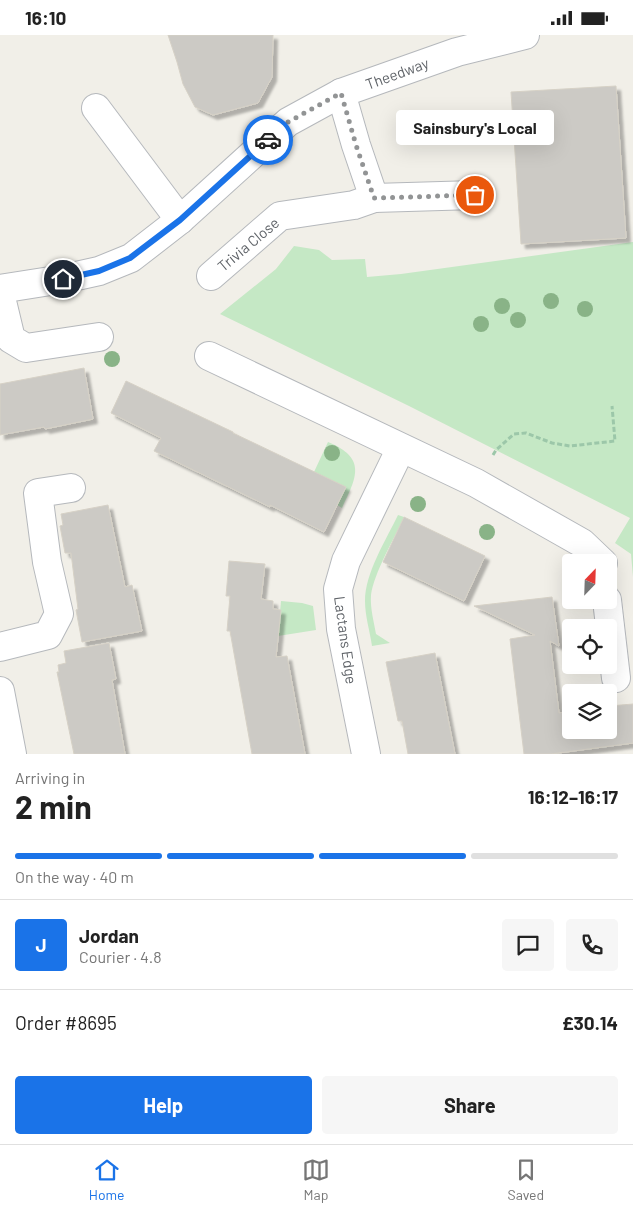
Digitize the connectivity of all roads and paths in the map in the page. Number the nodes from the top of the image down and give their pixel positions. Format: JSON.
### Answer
{"nodes":[{"id":1,"x":525,"y":35,"type":"edge"},
{"id":2,"x":341,"y":93,"type":"junction"},
{"id":3,"x":96,"y":108,"type":"dead end"},
{"id":4,"x":475,"y":195,"type":"dead end"},
{"id":5,"x":374,"y":198,"type":"junction"},
{"id":6,"x":180,"y":220,"type":"junction"},
{"id":7,"x":211,"y":276,"type":"dead end"},
{"id":8,"x":0,"y":291,"type":"edge"},
{"id":9,"x":99,"y":337,"type":"dead end"},
{"id":10,"x":209,"y":356,"type":"dead end"},
{"id":11,"x":612,"y":406,"type":"dead end"},
{"id":12,"x":401,"y":448,"type":"junction"},
{"id":13,"x":476,"y":483,"type":"junction"},
{"id":14,"x":71,"y":488,"type":"dead end"},
{"id":15,"x":594,"y":554,"type":"edge"},
{"id":16,"x":609,"y":609,"type":"edge"},
{"id":17,"x":0,"y":647,"type":"edge"},
{"id":18,"x":616,"y":678,"type":"dead end"},
{"id":19,"x":0,"y":691,"type":"edge"},
{"id":20,"x":12,"y":754,"type":"edge"},
{"id":21,"x":366,"y":754,"type":"edge"}],
"edges":[{"from":1,"to":2,"type":"street","name":"Theedway"},
{"from":2,"to":5,"type":"street"},
{"from":2,"to":6,"type":"street","name":"Theedway"},
{"from":3,"to":6,"type":"street"},
{"from":4,"to":5,"type":"street","name":"Trivia Close"},
{"from":5,"to":7,"type":"street","name":"Trivia Close"},
{"from":6,"to":8,"type":"street","name":"Theedway"},
{"from":8,"to":9,"type":"street"},
{"from":10,"to":12,"type":"street"},
{"from":11,"to":13,"type":"path"},
{"from":12,"to":13,"type":"street"},
{"from":12,"to":21,"type":"street","name":"Lactans Edge"},
{"from":13,"to":15,"type":"street"},
{"from":14,"to":17,"type":"street"},
{"from":16,"to":18,"type":"street"},
{"from":19,"to":20,"type":"street"}]}
